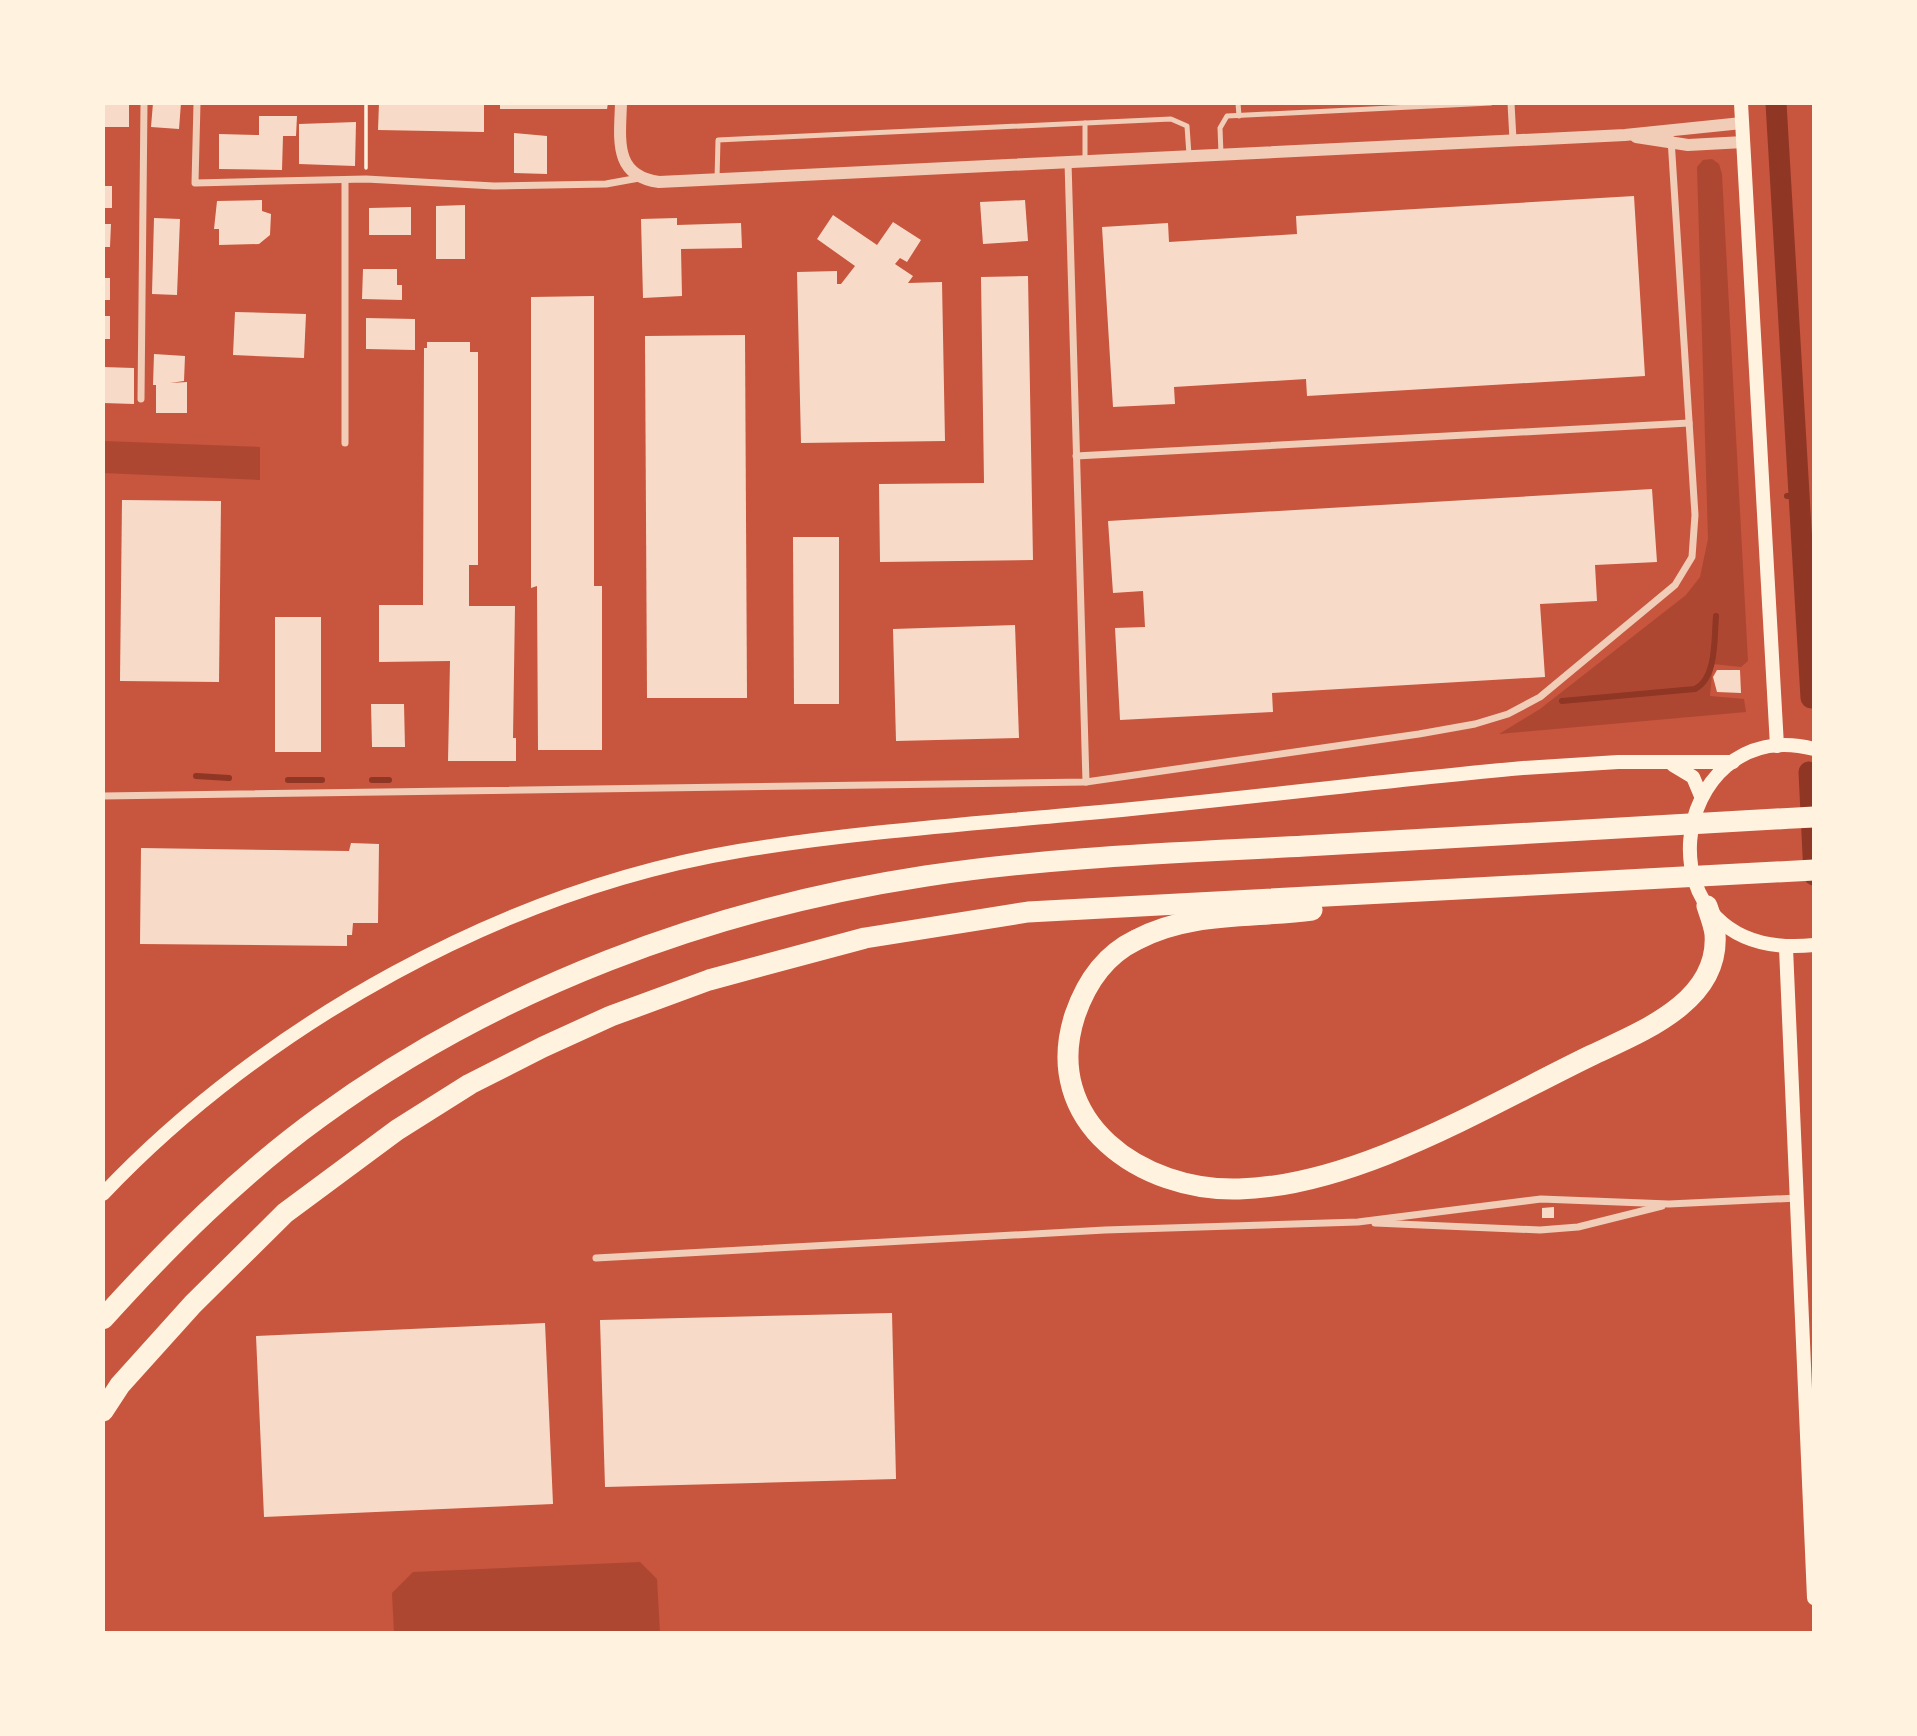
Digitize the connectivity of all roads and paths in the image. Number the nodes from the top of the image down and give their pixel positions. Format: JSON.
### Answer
{"nodes":[{"id":1,"x":144,"y":103,"type":"edge"},
{"id":2,"x":197,"y":103,"type":"edge"},
{"id":3,"x":366,"y":103,"type":"edge"},
{"id":4,"x":621,"y":103,"type":"edge"},
{"id":5,"x":1238,"y":103,"type":"edge"},
{"id":6,"x":1490,"y":103,"type":"edge"},
{"id":7,"x":1511,"y":103,"type":"edge"},
{"id":8,"x":1741,"y":103,"type":"edge"},
{"id":9,"x":1378,"y":106,"type":"edge"},
{"id":10,"x":1239,"y":116,"type":"junction"},
{"id":11,"x":1084,"y":123,"type":"junction"},
{"id":12,"x":1742,"y":123,"type":"junction"},
{"id":13,"x":1671,"y":128,"type":"junction"},
{"id":14,"x":1625,"y":135,"type":"junction"},
{"id":15,"x":1513,"y":140,"type":"junction"},
{"id":16,"x":1744,"y":142,"type":"junction"},
{"id":17,"x":1671,"y":144,"type":"junction"},
{"id":18,"x":1221,"y":154,"type":"junction"},
{"id":19,"x":1189,"y":156,"type":"junction"},
{"id":20,"x":1085,"y":161,"type":"junction"},
{"id":21,"x":1068,"y":162,"type":"junction"},
{"id":22,"x":639,"y":178,"type":"junction"},
{"id":23,"x":366,"y":179,"type":"junction"},
{"id":24,"x":717,"y":179,"type":"junction"},
{"id":25,"x":345,"y":180,"type":"junction"},
{"id":26,"x":141,"y":400,"type":"dead end"},
{"id":27,"x":1689,"y":423,"type":"junction"},
{"id":28,"x":345,"y":443,"type":"dead end"},
{"id":29,"x":1076,"y":456,"type":"junction"},
{"id":30,"x":1777,"y":746,"type":"junction"},
{"id":31,"x":1814,"y":749,"type":"edge"},
{"id":32,"x":1661,"y":762,"type":"junction"},
{"id":33,"x":1733,"y":762,"type":"junction"},
{"id":34,"x":1086,"y":782,"type":"junction"},
{"id":35,"x":103,"y":796,"type":"edge"},
{"id":36,"x":1701,"y":796,"type":"junction"},
{"id":37,"x":1814,"y":817,"type":"edge"},
{"id":38,"x":1814,"y":870,"type":"edge"},
{"id":39,"x":1471,"y":889,"type":"junction"},
{"id":40,"x":1707,"y":906,"type":"junction"},
{"id":41,"x":1814,"y":945,"type":"edge"},
{"id":42,"x":1786,"y":948,"type":"junction"},
{"id":43,"x":103,"y":1194,"type":"edge"},
{"id":44,"x":1798,"y":1198,"type":"junction"},
{"id":45,"x":1669,"y":1204,"type":"junction"},
{"id":46,"x":1358,"y":1223,"type":"junction"},
{"id":47,"x":596,"y":1258,"type":"dead end"},
{"id":48,"x":103,"y":1319,"type":"edge"},
{"id":49,"x":103,"y":1411,"type":"edge"},
{"id":50,"x":1814,"y":1598,"type":"edge"}],
"edges":[{"from":1,"to":26,"type":"street"},
{"from":2,"to":25,"type":"street"},
{"from":3,"to":23,"type":"path"},
{"from":4,"to":22,"type":"street"},
{"from":5,"to":10,"type":"lane"},
{"from":6,"to":9,"type":"lane"},
{"from":7,"to":15,"type":"street"},
{"from":8,"to":12,"type":"main road"},
{"from":9,"to":10,"type":"lane"},
{"from":10,"to":18,"type":"lane"},
{"from":11,"to":19,"type":"lane"},
{"from":11,"to":20,"type":"lane"},
{"from":11,"to":24,"type":"lane"},
{"from":12,"to":13,"type":"street"},
{"from":12,"to":16,"type":"main road"},
{"from":13,"to":14,"type":"street"},
{"from":13,"to":17,"type":"street"},
{"from":14,"to":15,"type":"street"},
{"from":14,"to":17,"type":"street"},
{"from":15,"to":18,"type":"street"},
{"from":16,"to":17,"type":"street"},
{"from":16,"to":30,"type":"main road"},
{"from":17,"to":27,"type":"street"},
{"from":18,"to":19,"type":"street"},
{"from":19,"to":20,"type":"street"},
{"from":20,"to":21,"type":"street"},
{"from":21,"to":24,"type":"street"},
{"from":21,"to":29,"type":"street"},
{"from":22,"to":23,"type":"street"},
{"from":22,"to":24,"type":"street"},
{"from":23,"to":25,"type":"street"},
{"from":25,"to":28,"type":"street"},
{"from":27,"to":29,"type":"street"},
{"from":27,"to":34,"type":"street"},
{"from":29,"to":34,"type":"street"},
{"from":30,"to":31,"type":"main road"},
{"from":30,"to":33,"type":"main road"},
{"from":32,"to":33,"type":"main road"},
{"from":32,"to":36,"type":"main road"},
{"from":32,"to":43,"type":"main road"},
{"from":33,"to":36,"type":"main road"},
{"from":34,"to":35,"type":"street"},
{"from":36,"to":40,"type":"main road"},
{"from":37,"to":48,"type":"highway"},
{"from":38,"to":39,"type":"highway"},
{"from":39,"to":40,"type":"highway"},
{"from":39,"to":49,"type":"highway"},
{"from":40,"to":42,"type":"main road"},
{"from":41,"to":42,"type":"main road"},
{"from":42,"to":44,"type":"main road"},
{"from":44,"to":45,"type":"street"},
{"from":44,"to":50,"type":"main road"},
{"from":45,"to":46,"type":"street"},
{"from":45,"to":46,"type":"street"},
{"from":46,"to":47,"type":"street"}]}
